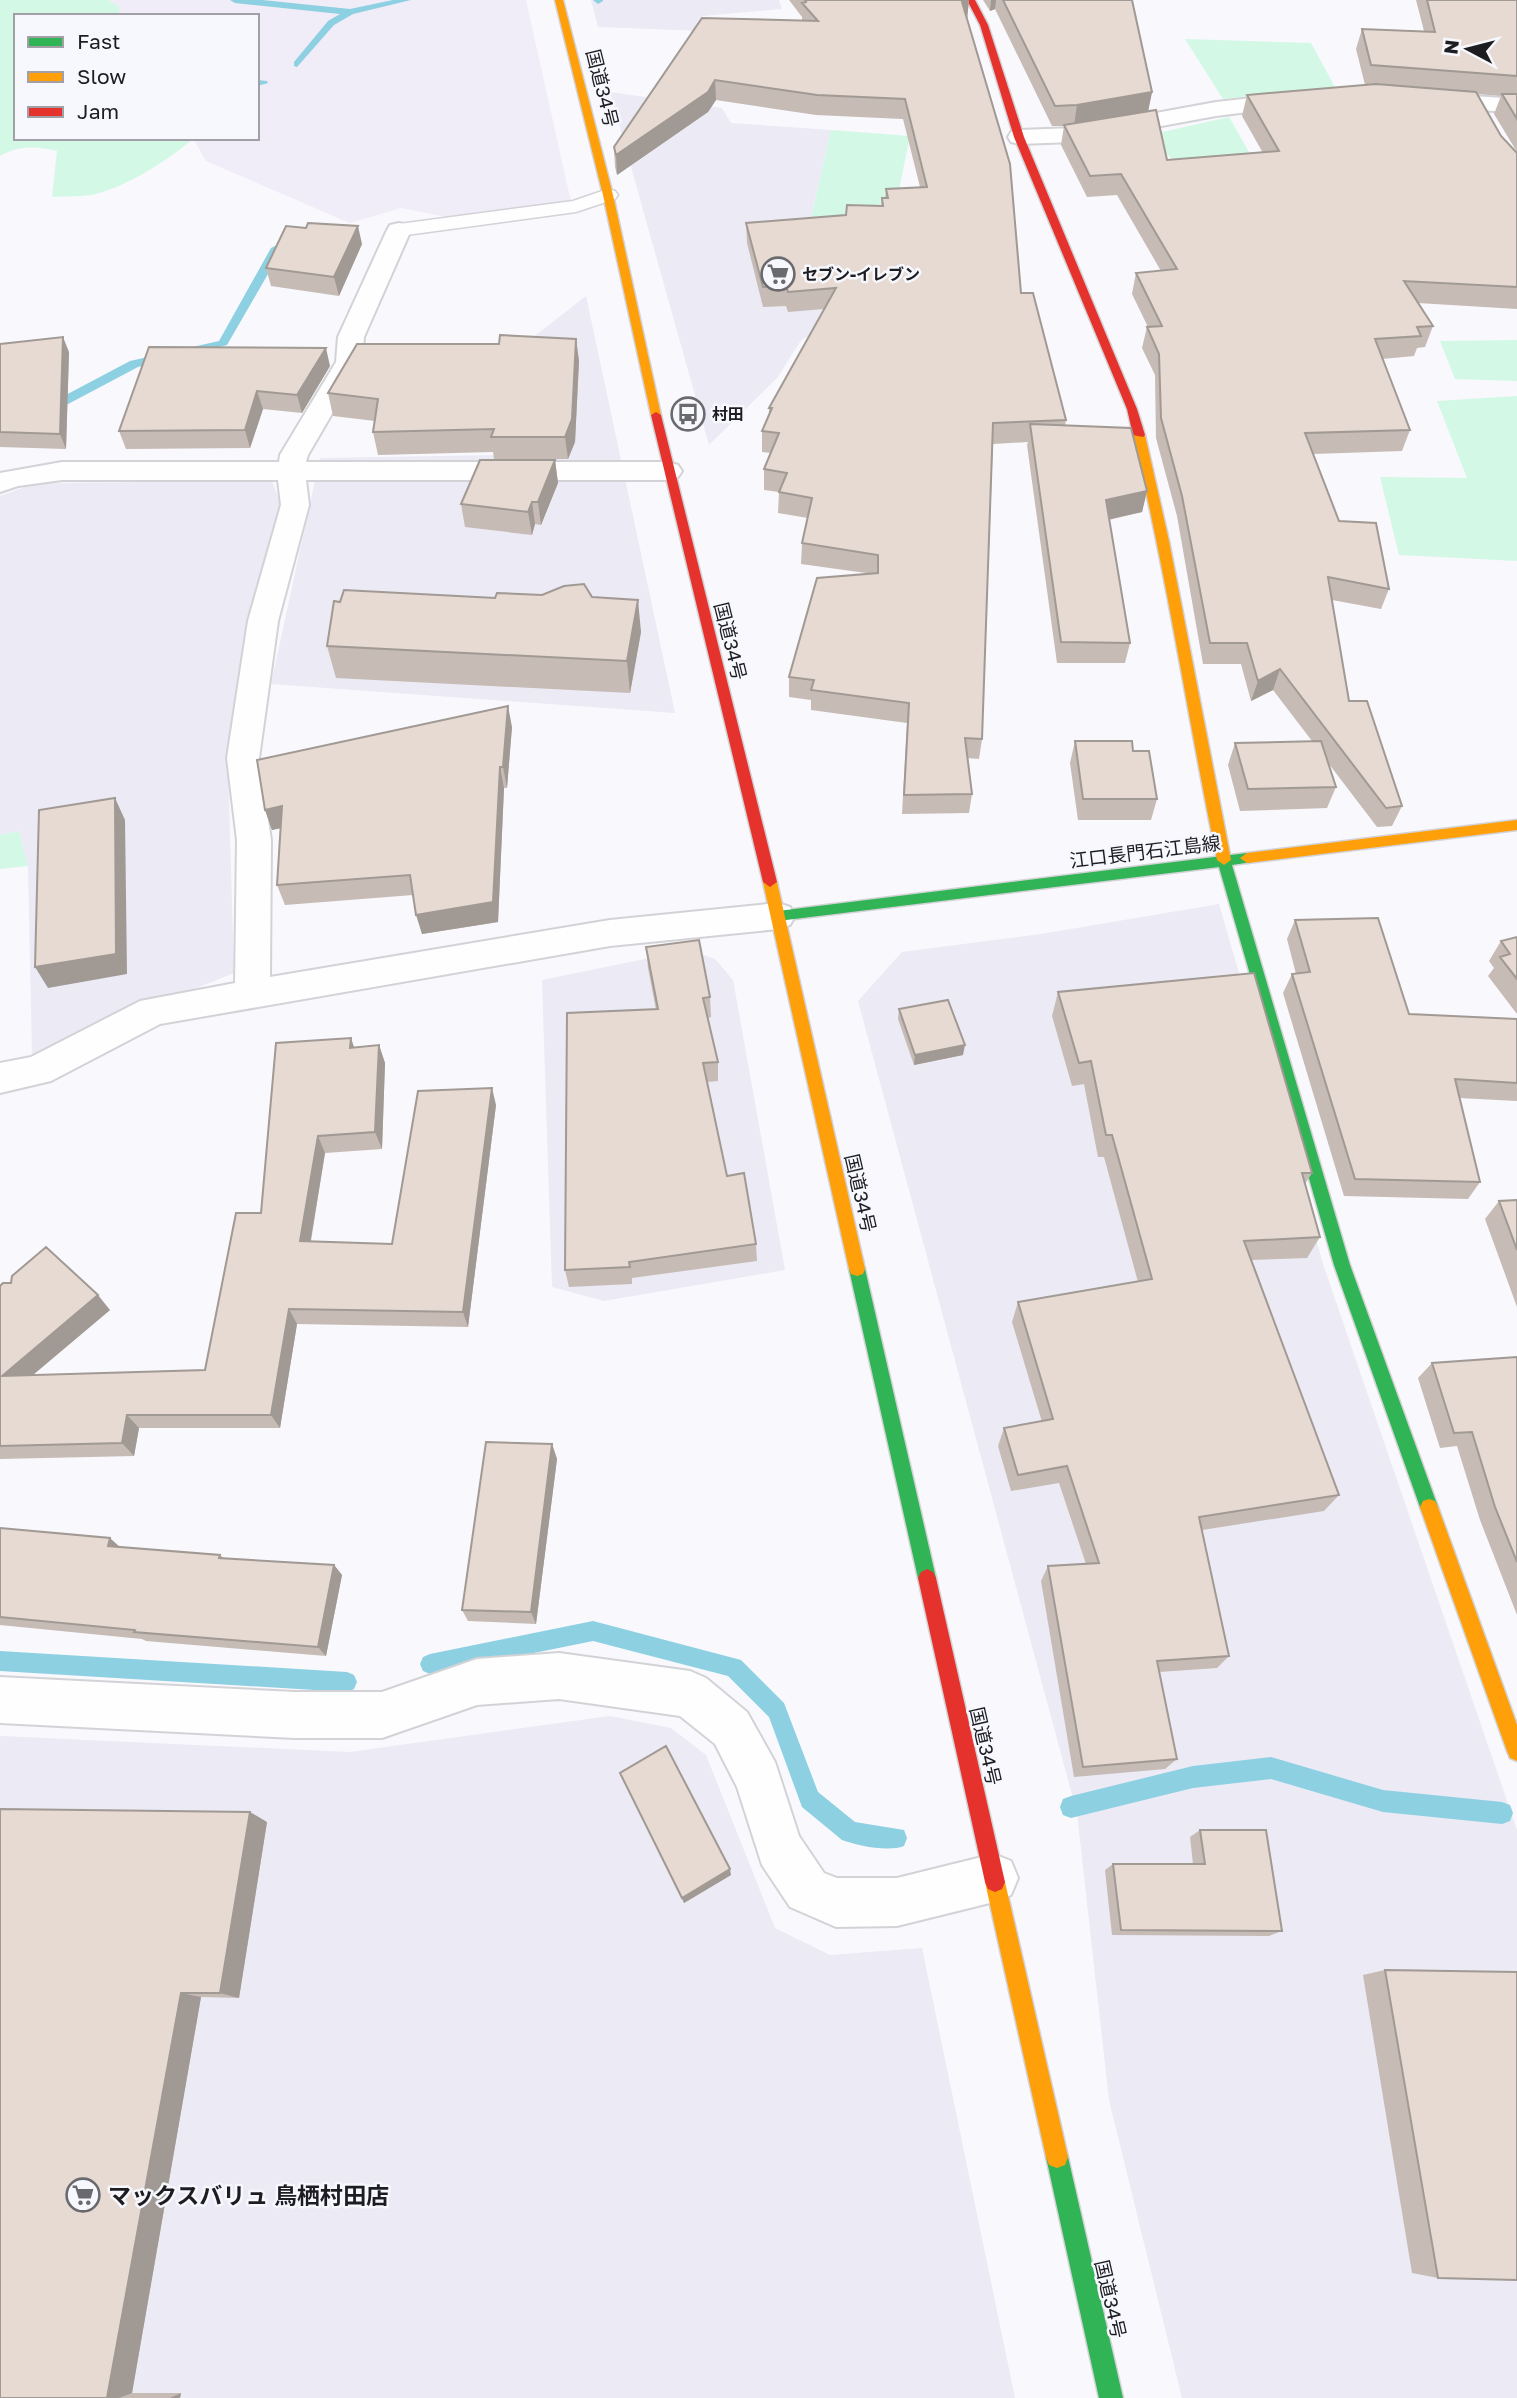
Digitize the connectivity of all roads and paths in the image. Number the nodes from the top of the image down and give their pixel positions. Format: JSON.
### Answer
{"nodes":[{"id":1,"x":559,"y":0,"type":"edge"},
{"id":2,"x":971,"y":0,"type":"edge"},
{"id":3,"x":1320,"y":97,"type":"edge"},
{"id":4,"x":1411,"y":98,"type":"edge"},
{"id":5,"x":1476,"y":103,"type":"junction"},
{"id":6,"x":1517,"y":106,"type":"edge"},
{"id":7,"x":1488,"y":123,"type":"edge"},
{"id":8,"x":1018,"y":137,"type":"junction"},
{"id":9,"x":608,"y":195,"type":"junction"},
{"id":10,"x":399,"y":230,"type":"joint"},
{"id":11,"x":292,"y":470,"type":"junction"},
{"id":12,"x":668,"y":471,"type":"junction"},
{"id":13,"x":0,"y":483,"type":"edge"},
{"id":14,"x":1517,"y":825,"type":"edge"},
{"id":15,"x":1225,"y":863,"type":"junction"},
{"id":16,"x":778,"y":916,"type":"junction"},
{"id":17,"x":252,"y":995,"type":"junction"},
{"id":18,"x":0,"y":1078,"type":"edge"},
{"id":19,"x":0,"y":1700,"type":"edge"},
{"id":20,"x":1517,"y":1751,"type":"edge"},
{"id":21,"x":994,"y":1878,"type":"junction"},
{"id":22,"x":1111,"y":2398,"type":"edge"}],
"edges":[{"from":1,"to":9,"type":"main road","name":"国道34号"},
{"from":2,"to":8,"type":"main road"},
{"from":3,"to":8,"type":"street"},
{"from":4,"to":5,"type":"street"},
{"from":5,"to":6,"type":"street"},
{"from":5,"to":7,"type":"lane"},
{"from":8,"to":15,"type":"main road"},
{"from":9,"to":10,"type":"lane"},
{"from":9,"to":12,"type":"main road","name":"国道34号"},
{"from":10,"to":11,"type":"street"},
{"from":11,"to":12,"type":"street"},
{"from":11,"to":13,"type":"street"},
{"from":11,"to":17,"type":"street"},
{"from":12,"to":16,"type":"main road","name":"国道34号"},
{"from":14,"to":15,"type":"main road","name":"江口長門石江島線"},
{"from":15,"to":16,"type":"main road","name":"江口長門石江島線"},
{"from":15,"to":20,"type":"main road"},
{"from":16,"to":17,"type":"street"},
{"from":16,"to":21,"type":"main road","name":"国道34号"},
{"from":17,"to":18,"type":"street"},
{"from":19,"to":21,"type":"street"},
{"from":21,"to":22,"type":"main road","name":"国道34号"}]}
